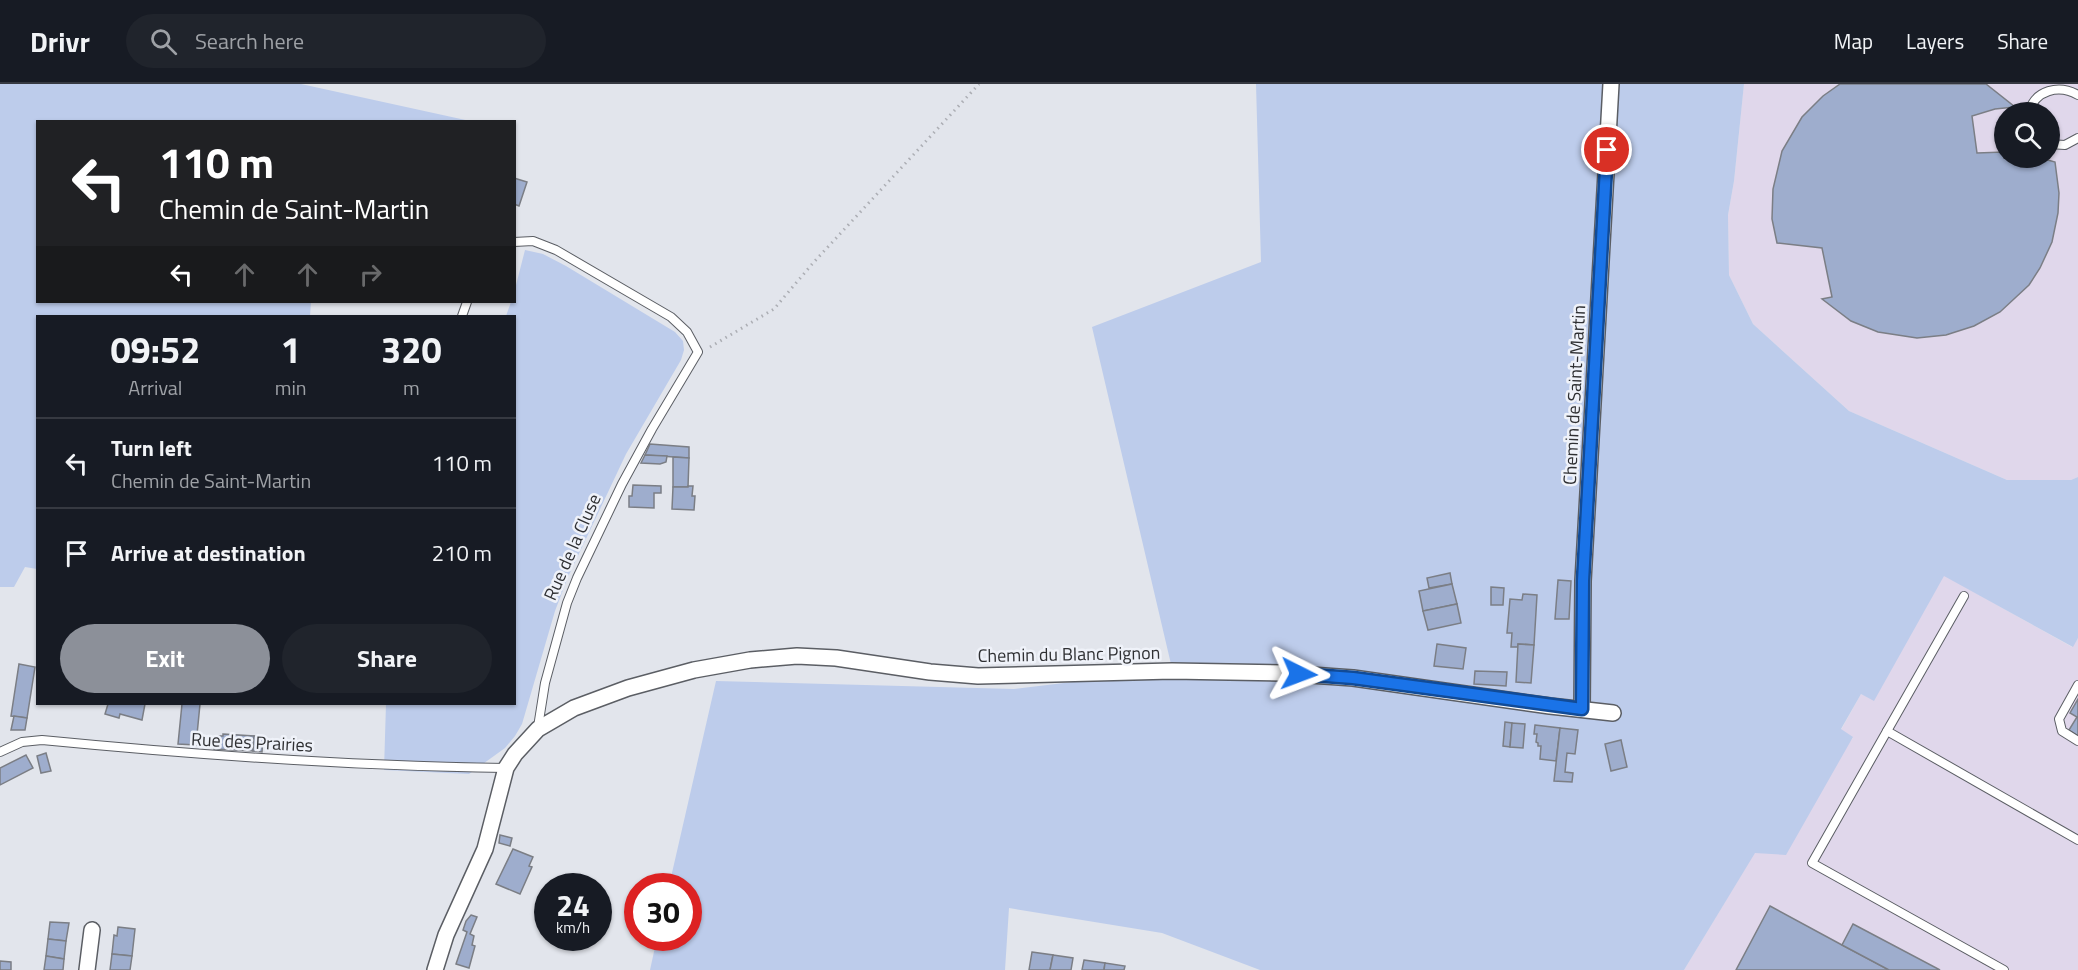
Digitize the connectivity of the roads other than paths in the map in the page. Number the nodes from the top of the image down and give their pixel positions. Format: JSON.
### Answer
{"nodes":[{"id":1,"x":1611,"y":84,"type":"edge"},
{"id":2,"x":2078,"y":95,"type":"edge"},
{"id":3,"x":2033,"y":102,"type":"edge"},
{"id":4,"x":2078,"y":138,"type":"edge"},
{"id":5,"x":2060,"y":145,"type":"edge"},
{"id":6,"x":516,"y":242,"type":"edge"},
{"id":7,"x":1964,"y":596,"type":"dead end"},
{"id":8,"x":2078,"y":685,"type":"edge"},
{"id":9,"x":1582,"y":709,"type":"junction"},
{"id":10,"x":1613,"y":713,"type":"dead end"},
{"id":11,"x":538,"y":729,"type":"junction"},
{"id":12,"x":1887,"y":731,"type":"junction"},
{"id":13,"x":2078,"y":741,"type":"edge"},
{"id":14,"x":0,"y":752,"type":"edge"},
{"id":15,"x":506,"y":768,"type":"junction"},
{"id":16,"x":2078,"y":840,"type":"edge"},
{"id":17,"x":92,"y":930,"type":"dead end"},
{"id":18,"x":87,"y":970,"type":"edge"},
{"id":19,"x":435,"y":970,"type":"edge"},
{"id":20,"x":2004,"y":970,"type":"edge"}],
"edges":[{"from":1,"to":9,"type":"street","name":"Chemin de Saint-Martin"},
{"from":2,"to":3,"type":"lane"},
{"from":4,"to":5,"type":"lane"},
{"from":6,"to":11,"type":"lane","name":"Rue de la Cluse"},
{"from":7,"to":12,"type":"lane"},
{"from":8,"to":13,"type":"lane"},
{"from":9,"to":10,"type":"street","name":"Chemin du Blanc Pignon"},
{"from":9,"to":11,"type":"street","name":"Chemin du Blanc Pignon"},
{"from":11,"to":15,"type":"street"},
{"from":12,"to":16,"type":"lane"},
{"from":12,"to":20,"type":"lane"},
{"from":14,"to":15,"type":"lane","name":"Rue des Prairies"},
{"from":15,"to":19,"type":"street"},
{"from":17,"to":18,"type":"street"}]}
